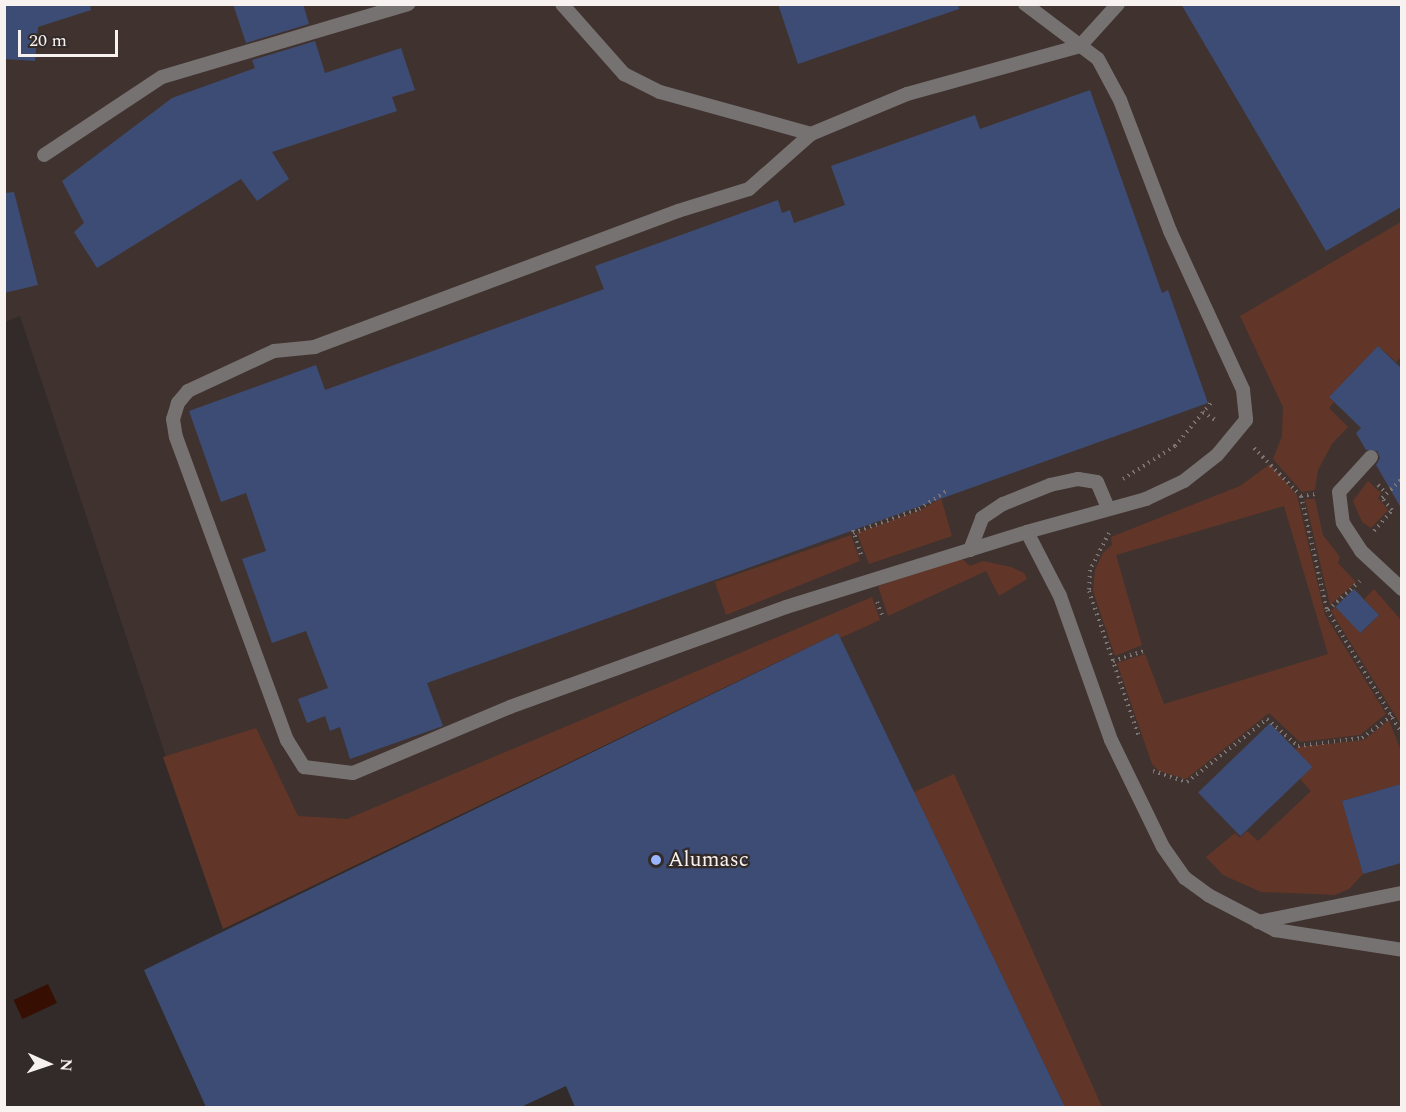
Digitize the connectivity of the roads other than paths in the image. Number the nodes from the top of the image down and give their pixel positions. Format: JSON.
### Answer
{"nodes":[{"id":1,"x":408,"y":4,"type":"edge"},
{"id":2,"x":562,"y":4,"type":"edge"},
{"id":3,"x":1025,"y":4,"type":"edge"},
{"id":4,"x":1118,"y":4,"type":"edge"},
{"id":5,"x":1080,"y":46,"type":"junction"},
{"id":6,"x":811,"y":134,"type":"junction"},
{"id":7,"x":44,"y":155,"type":"dead end"},
{"id":8,"x":1371,"y":457,"type":"dead end"},
{"id":9,"x":1108,"y":508,"type":"junction"},
{"id":10,"x":1027,"y":532,"type":"junction"},
{"id":11,"x":970,"y":550,"type":"junction"},
{"id":12,"x":1401,"y":589,"type":"edge"},
{"id":13,"x":1401,"y":893,"type":"edge"},
{"id":14,"x":1258,"y":922,"type":"junction"},
{"id":15,"x":1401,"y":950,"type":"edge"}],
"edges":[{"from":1,"to":7,"type":"lane"},
{"from":2,"to":6,"type":"lane"},
{"from":3,"to":5,"type":"lane"},
{"from":4,"to":5,"type":"lane"},
{"from":5,"to":6,"type":"lane"},
{"from":5,"to":9,"type":"lane"},
{"from":6,"to":11,"type":"lane"},
{"from":8,"to":12,"type":"lane"},
{"from":9,"to":10,"type":"lane"},
{"from":9,"to":11,"type":"lane"},
{"from":10,"to":11,"type":"lane"},
{"from":10,"to":14,"type":"lane"},
{"from":13,"to":14,"type":"lane"},
{"from":14,"to":15,"type":"lane"}]}
